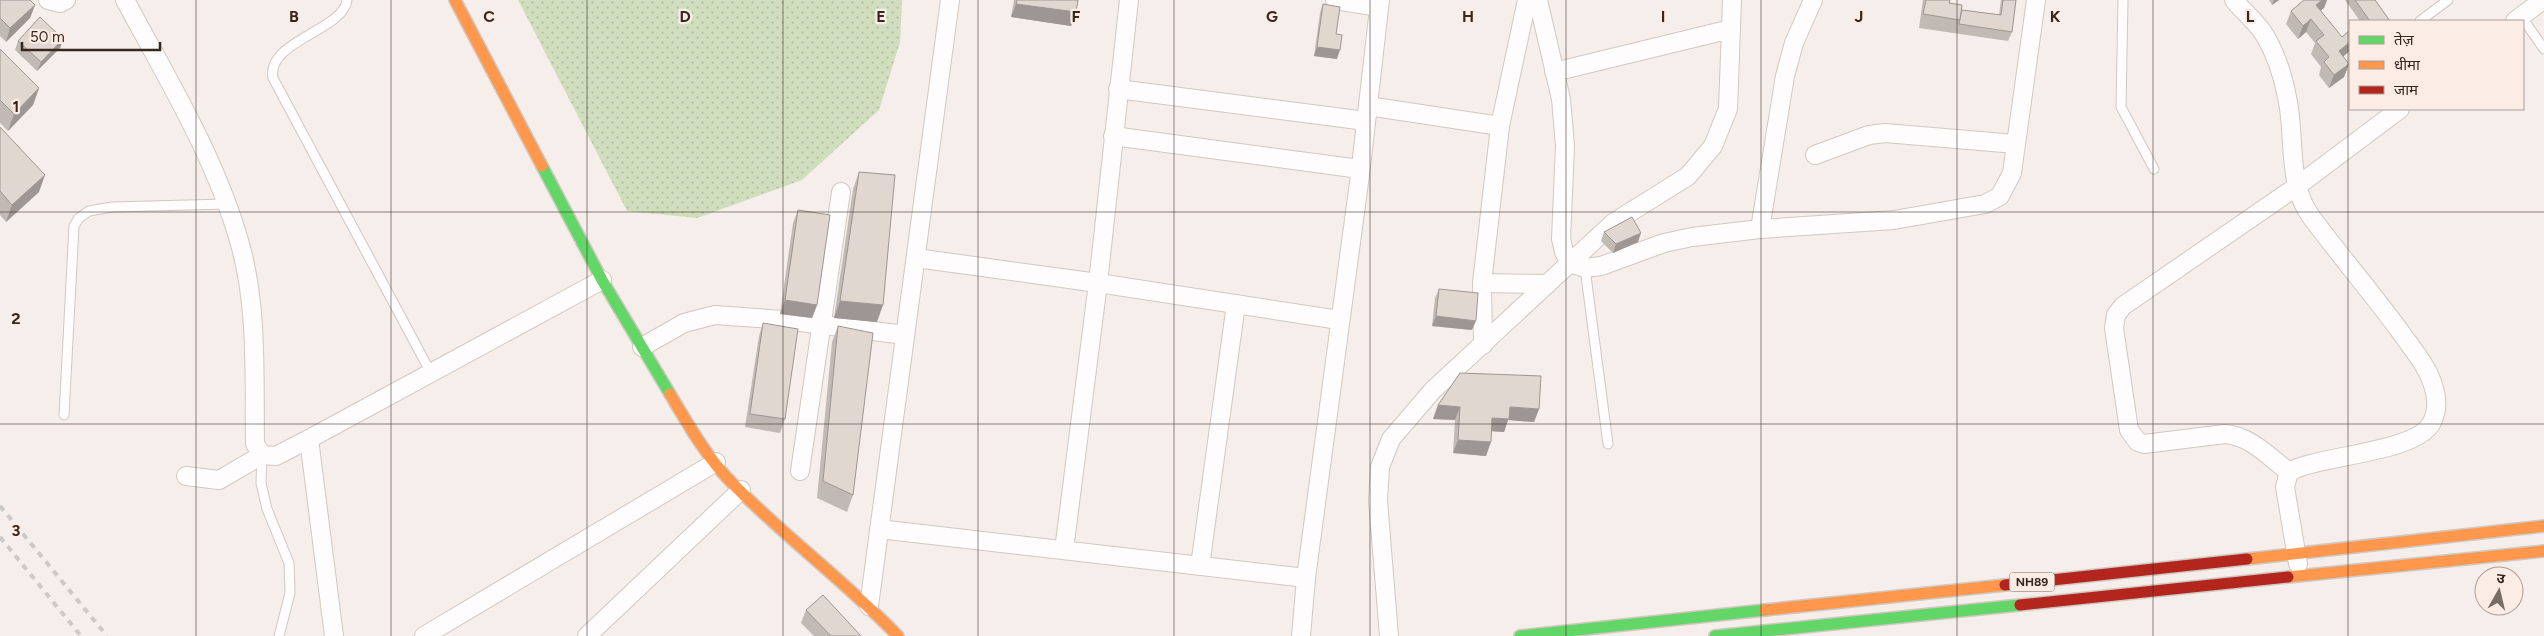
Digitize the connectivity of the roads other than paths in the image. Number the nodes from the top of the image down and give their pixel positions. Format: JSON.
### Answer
{"nodes":[{"id":1,"x":48,"y":0,"type":"edge"},
{"id":2,"x":66,"y":0,"type":"edge"},
{"id":3,"x":125,"y":0,"type":"edge"},
{"id":4,"x":347,"y":0,"type":"edge"},
{"id":5,"x":455,"y":0,"type":"edge"},
{"id":6,"x":950,"y":0,"type":"edge"},
{"id":7,"x":1129,"y":0,"type":"edge"},
{"id":8,"x":1336,"y":0,"type":"edge"},
{"id":9,"x":1527,"y":0,"type":"edge"},
{"id":10,"x":1538,"y":0,"type":"edge"},
{"id":11,"x":1732,"y":0,"type":"edge"},
{"id":12,"x":1812,"y":0,"type":"edge"},
{"id":13,"x":2036,"y":0,"type":"edge"},
{"id":14,"x":2124,"y":0,"type":"edge"},
{"id":15,"x":2234,"y":0,"type":"edge"},
{"id":16,"x":2448,"y":0,"type":"edge"},
{"id":17,"x":2543,"y":0,"type":"edge"},
{"id":18,"x":1379,"y":3,"type":"edge"},
{"id":19,"x":2518,"y":19,"type":"edge"},
{"id":20,"x":2421,"y":20,"type":"edge"},
{"id":21,"x":2524,"y":26,"type":"edge"},
{"id":22,"x":1731,"y":29,"type":"junction"},
{"id":23,"x":2544,"y":49,"type":"edge"},
{"id":24,"x":1554,"y":72,"type":"junction"},
{"id":25,"x":1118,"y":89,"type":"junction"},
{"id":26,"x":2399,"y":110,"type":"edge"},
{"id":27,"x":1367,"y":114,"type":"junction"},
{"id":28,"x":1500,"y":126,"type":"junction"},
{"id":29,"x":1113,"y":136,"type":"junction"},
{"id":30,"x":2016,"y":144,"type":"junction"},
{"id":31,"x":1815,"y":155,"type":"dead end"},
{"id":32,"x":1360,"y":169,"type":"junction"},
{"id":33,"x":2154,"y":169,"type":"dead end"},
{"id":34,"x":2296,"y":187,"type":"junction"},
{"id":35,"x":841,"y":192,"type":"dead end"},
{"id":36,"x":226,"y":204,"type":"junction"},
{"id":37,"x":1760,"y":229,"type":"junction"},
{"id":38,"x":916,"y":258,"type":"junction"},
{"id":39,"x":1578,"y":265,"type":"junction"},
{"id":40,"x":602,"y":280,"type":"junction"},
{"id":41,"x":1098,"y":283,"type":"junction"},
{"id":42,"x":1482,"y":283,"type":"junction"},
{"id":43,"x":1547,"y":284,"type":"junction"},
{"id":44,"x":1236,"y":304,"type":"junction"},
{"id":45,"x":1338,"y":320,"type":"junction"},
{"id":46,"x":822,"y":325,"type":"junction"},
{"id":47,"x":905,"y":335,"type":"junction"},
{"id":48,"x":1483,"y":345,"type":"junction"},
{"id":49,"x":642,"y":347,"type":"junction"},
{"id":50,"x":431,"y":373,"type":"junction"},
{"id":51,"x":64,"y":415,"type":"dead end"},
{"id":52,"x":309,"y":439,"type":"junction"},
{"id":53,"x":1608,"y":444,"type":"dead end"},
{"id":54,"x":262,"y":455,"type":"junction"},
{"id":55,"x":716,"y":462,"type":"junction"},
{"id":56,"x":800,"y":471,"type":"dead end"},
{"id":57,"x":2289,"y":472,"type":"junction"},
{"id":58,"x":186,"y":476,"type":"dead end"},
{"id":59,"x":740,"y":490,"type":"junction"},
{"id":60,"x":2544,"y":526,"type":"edge"},
{"id":61,"x":879,"y":529,"type":"junction"},
{"id":62,"x":1064,"y":550,"type":"junction"},
{"id":63,"x":2544,"y":550,"type":"edge"},
{"id":64,"x":2296,"y":554,"type":"junction"},
{"id":65,"x":1200,"y":566,"type":"junction"},
{"id":66,"x":2300,"y":577,"type":"junction"},
{"id":67,"x":1306,"y":578,"type":"junction"},
{"id":68,"x":1951,"y":591,"type":"junction"},
{"id":69,"x":869,"y":606,"type":"junction"},
{"id":70,"x":1956,"y":611,"type":"junction"},
{"id":71,"x":1711,"y":616,"type":"junction"},
{"id":72,"x":279,"y":636,"type":"edge"},
{"id":73,"x":334,"y":636,"type":"edge"},
{"id":74,"x":424,"y":636,"type":"edge"},
{"id":75,"x":588,"y":636,"type":"edge"},
{"id":76,"x":898,"y":636,"type":"edge"},
{"id":77,"x":1301,"y":636,"type":"edge"},
{"id":78,"x":1389,"y":636,"type":"edge"},
{"id":79,"x":1520,"y":636,"type":"edge"},
{"id":80,"x":1715,"y":636,"type":"edge"}],
"edges":[{"from":1,"to":2,"type":"street"},
{"from":3,"to":36,"type":"street"},
{"from":4,"to":50,"type":"lane"},
{"from":5,"to":40,"type":"main road"},
{"from":6,"to":38,"type":"street"},
{"from":7,"to":25,"type":"street"},
{"from":8,"to":18,"type":"street"},
{"from":9,"to":28,"type":"street"},
{"from":10,"to":24,"type":"street"},
{"from":11,"to":22,"type":"street"},
{"from":12,"to":37,"type":"street"},
{"from":13,"to":30,"type":"street"},
{"from":14,"to":33,"type":"lane"},
{"from":15,"to":34,"type":"street"},
{"from":16,"to":20,"type":"lane"},
{"from":17,"to":19,"type":"street"},
{"from":18,"to":27,"type":"street"},
{"from":21,"to":23,"type":"lane"},
{"from":22,"to":24,"type":"street"},
{"from":22,"to":39,"type":"street"},
{"from":24,"to":39,"type":"street"},
{"from":25,"to":27,"type":"street"},
{"from":25,"to":29,"type":"street"},
{"from":26,"to":34,"type":"street"},
{"from":27,"to":28,"type":"street"},
{"from":27,"to":32,"type":"street"},
{"from":28,"to":42,"type":"street"},
{"from":29,"to":32,"type":"street"},
{"from":29,"to":41,"type":"street"},
{"from":30,"to":31,"type":"street"},
{"from":30,"to":37,"type":"street"},
{"from":32,"to":45,"type":"street"},
{"from":34,"to":57,"type":"street"},
{"from":34,"to":57,"type":"street"},
{"from":35,"to":46,"type":"street"},
{"from":36,"to":51,"type":"lane"},
{"from":36,"to":54,"type":"street"},
{"from":37,"to":39,"type":"street"},
{"from":38,"to":41,"type":"street"},
{"from":38,"to":47,"type":"street"},
{"from":39,"to":43,"type":"street"},
{"from":39,"to":53,"type":"lane"},
{"from":40,"to":49,"type":"main road"},
{"from":40,"to":50,"type":"street"},
{"from":41,"to":44,"type":"street"},
{"from":41,"to":62,"type":"street"},
{"from":42,"to":43,"type":"street"},
{"from":42,"to":48,"type":"street"},
{"from":43,"to":48,"type":"street"},
{"from":44,"to":45,"type":"street"},
{"from":44,"to":65,"type":"street"},
{"from":45,"to":67,"type":"street"},
{"from":46,"to":47,"type":"street"},
{"from":46,"to":49,"type":"street"},
{"from":46,"to":56,"type":"street"},
{"from":47,"to":61,"type":"street"},
{"from":48,"to":78,"type":"street"},
{"from":49,"to":55,"type":"main road"},
{"from":50,"to":52,"type":"street"},
{"from":52,"to":54,"type":"street"},
{"from":52,"to":73,"type":"street"},
{"from":54,"to":58,"type":"street"},
{"from":54,"to":72,"type":"lane"},
{"from":55,"to":59,"type":"main road"},
{"from":55,"to":74,"type":"street"},
{"from":57,"to":64,"type":"street"},
{"from":59,"to":69,"type":"main road"},
{"from":59,"to":75,"type":"street"},
{"from":60,"to":64,"type":"main road","number":"NH89"},
{"from":61,"to":62,"type":"street"},
{"from":61,"to":69,"type":"street"},
{"from":62,"to":65,"type":"street"},
{"from":63,"to":66,"type":"main road","number":"NH89"},
{"from":64,"to":66,"type":"street"},
{"from":64,"to":68,"type":"main road","number":"NH89"},
{"from":65,"to":67,"type":"street"},
{"from":66,"to":70,"type":"main road","number":"NH89"},
{"from":67,"to":77,"type":"street"},
{"from":68,"to":70,"type":"main road"},
{"from":68,"to":71,"type":"main road","number":"NH89"},
{"from":69,"to":76,"type":"main road"},
{"from":70,"to":80,"type":"main road","number":"NH89"},
{"from":71,"to":79,"type":"main road","number":"NH89"},
{"from":71,"to":80,"type":"main road"}]}
